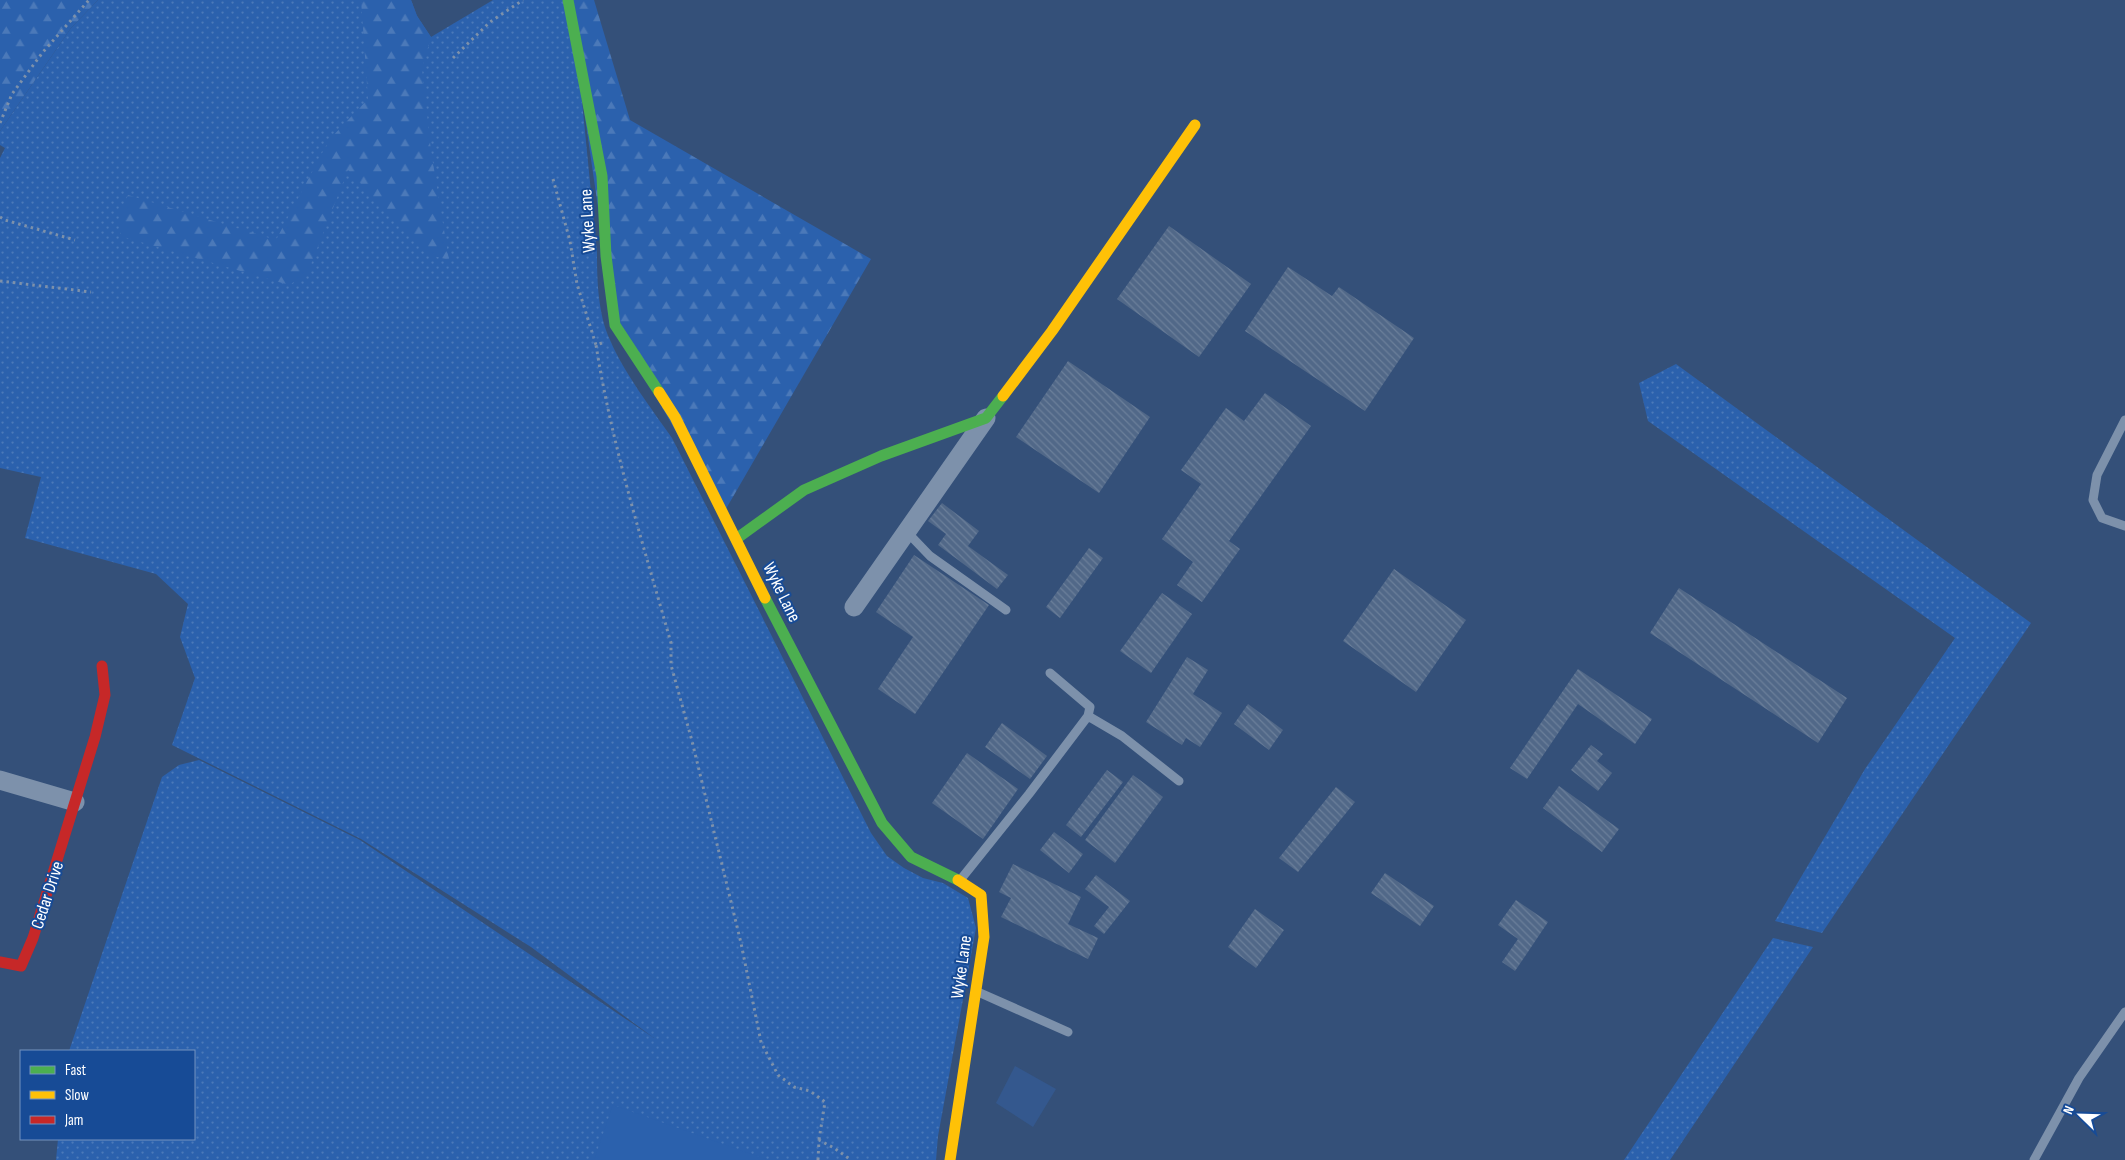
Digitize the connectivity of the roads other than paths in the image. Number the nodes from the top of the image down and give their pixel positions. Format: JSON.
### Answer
{"nodes":[{"id":1,"x":568,"y":0,"type":"edge"},
{"id":2,"x":1195,"y":125,"type":"dead end"},
{"id":3,"x":986,"y":418,"type":"junction"},
{"id":4,"x":2125,"y":420,"type":"edge"},
{"id":5,"x":2125,"y":526,"type":"edge"},
{"id":6,"x":907,"y":532,"type":"junction"},
{"id":7,"x":736,"y":539,"type":"junction"},
{"id":8,"x":854,"y":607,"type":"dead end"},
{"id":9,"x":1006,"y":610,"type":"dead end"},
{"id":10,"x":102,"y":666,"type":"dead end"},
{"id":11,"x":1050,"y":673,"type":"dead end"},
{"id":12,"x":1088,"y":716,"type":"junction"},
{"id":13,"x":0,"y":780,"type":"edge"},
{"id":14,"x":1179,"y":781,"type":"dead end"},
{"id":15,"x":75,"y":802,"type":"junction"},
{"id":16,"x":959,"y":881,"type":"junction"},
{"id":17,"x":0,"y":962,"type":"edge"},
{"id":18,"x":976,"y":991,"type":"junction"},
{"id":19,"x":2125,"y":1012,"type":"edge"},
{"id":20,"x":1068,"y":1032,"type":"dead end"},
{"id":21,"x":950,"y":1160,"type":"edge"},
{"id":22,"x":2034,"y":1160,"type":"edge"}],
"edges":[{"from":1,"to":7,"type":"street","name":"Wyke Lane"},
{"from":2,"to":3,"type":"street"},
{"from":3,"to":6,"type":"street"},
{"from":3,"to":7,"type":"street"},
{"from":4,"to":5,"type":"lane"},
{"from":6,"to":8,"type":"street"},
{"from":6,"to":9,"type":"lane"},
{"from":7,"to":16,"type":"street","name":"Wyke Lane"},
{"from":10,"to":15,"type":"street","name":"Cedar Drive"},
{"from":11,"to":12,"type":"lane"},
{"from":12,"to":14,"type":"lane"},
{"from":12,"to":16,"type":"lane"},
{"from":13,"to":15,"type":"street"},
{"from":15,"to":17,"type":"street","name":"Cedar Drive"},
{"from":16,"to":18,"type":"street","name":"Wyke Lane"},
{"from":18,"to":20,"type":"lane"},
{"from":18,"to":21,"type":"street","name":"Wyke Lane"},
{"from":19,"to":22,"type":"lane"}]}
